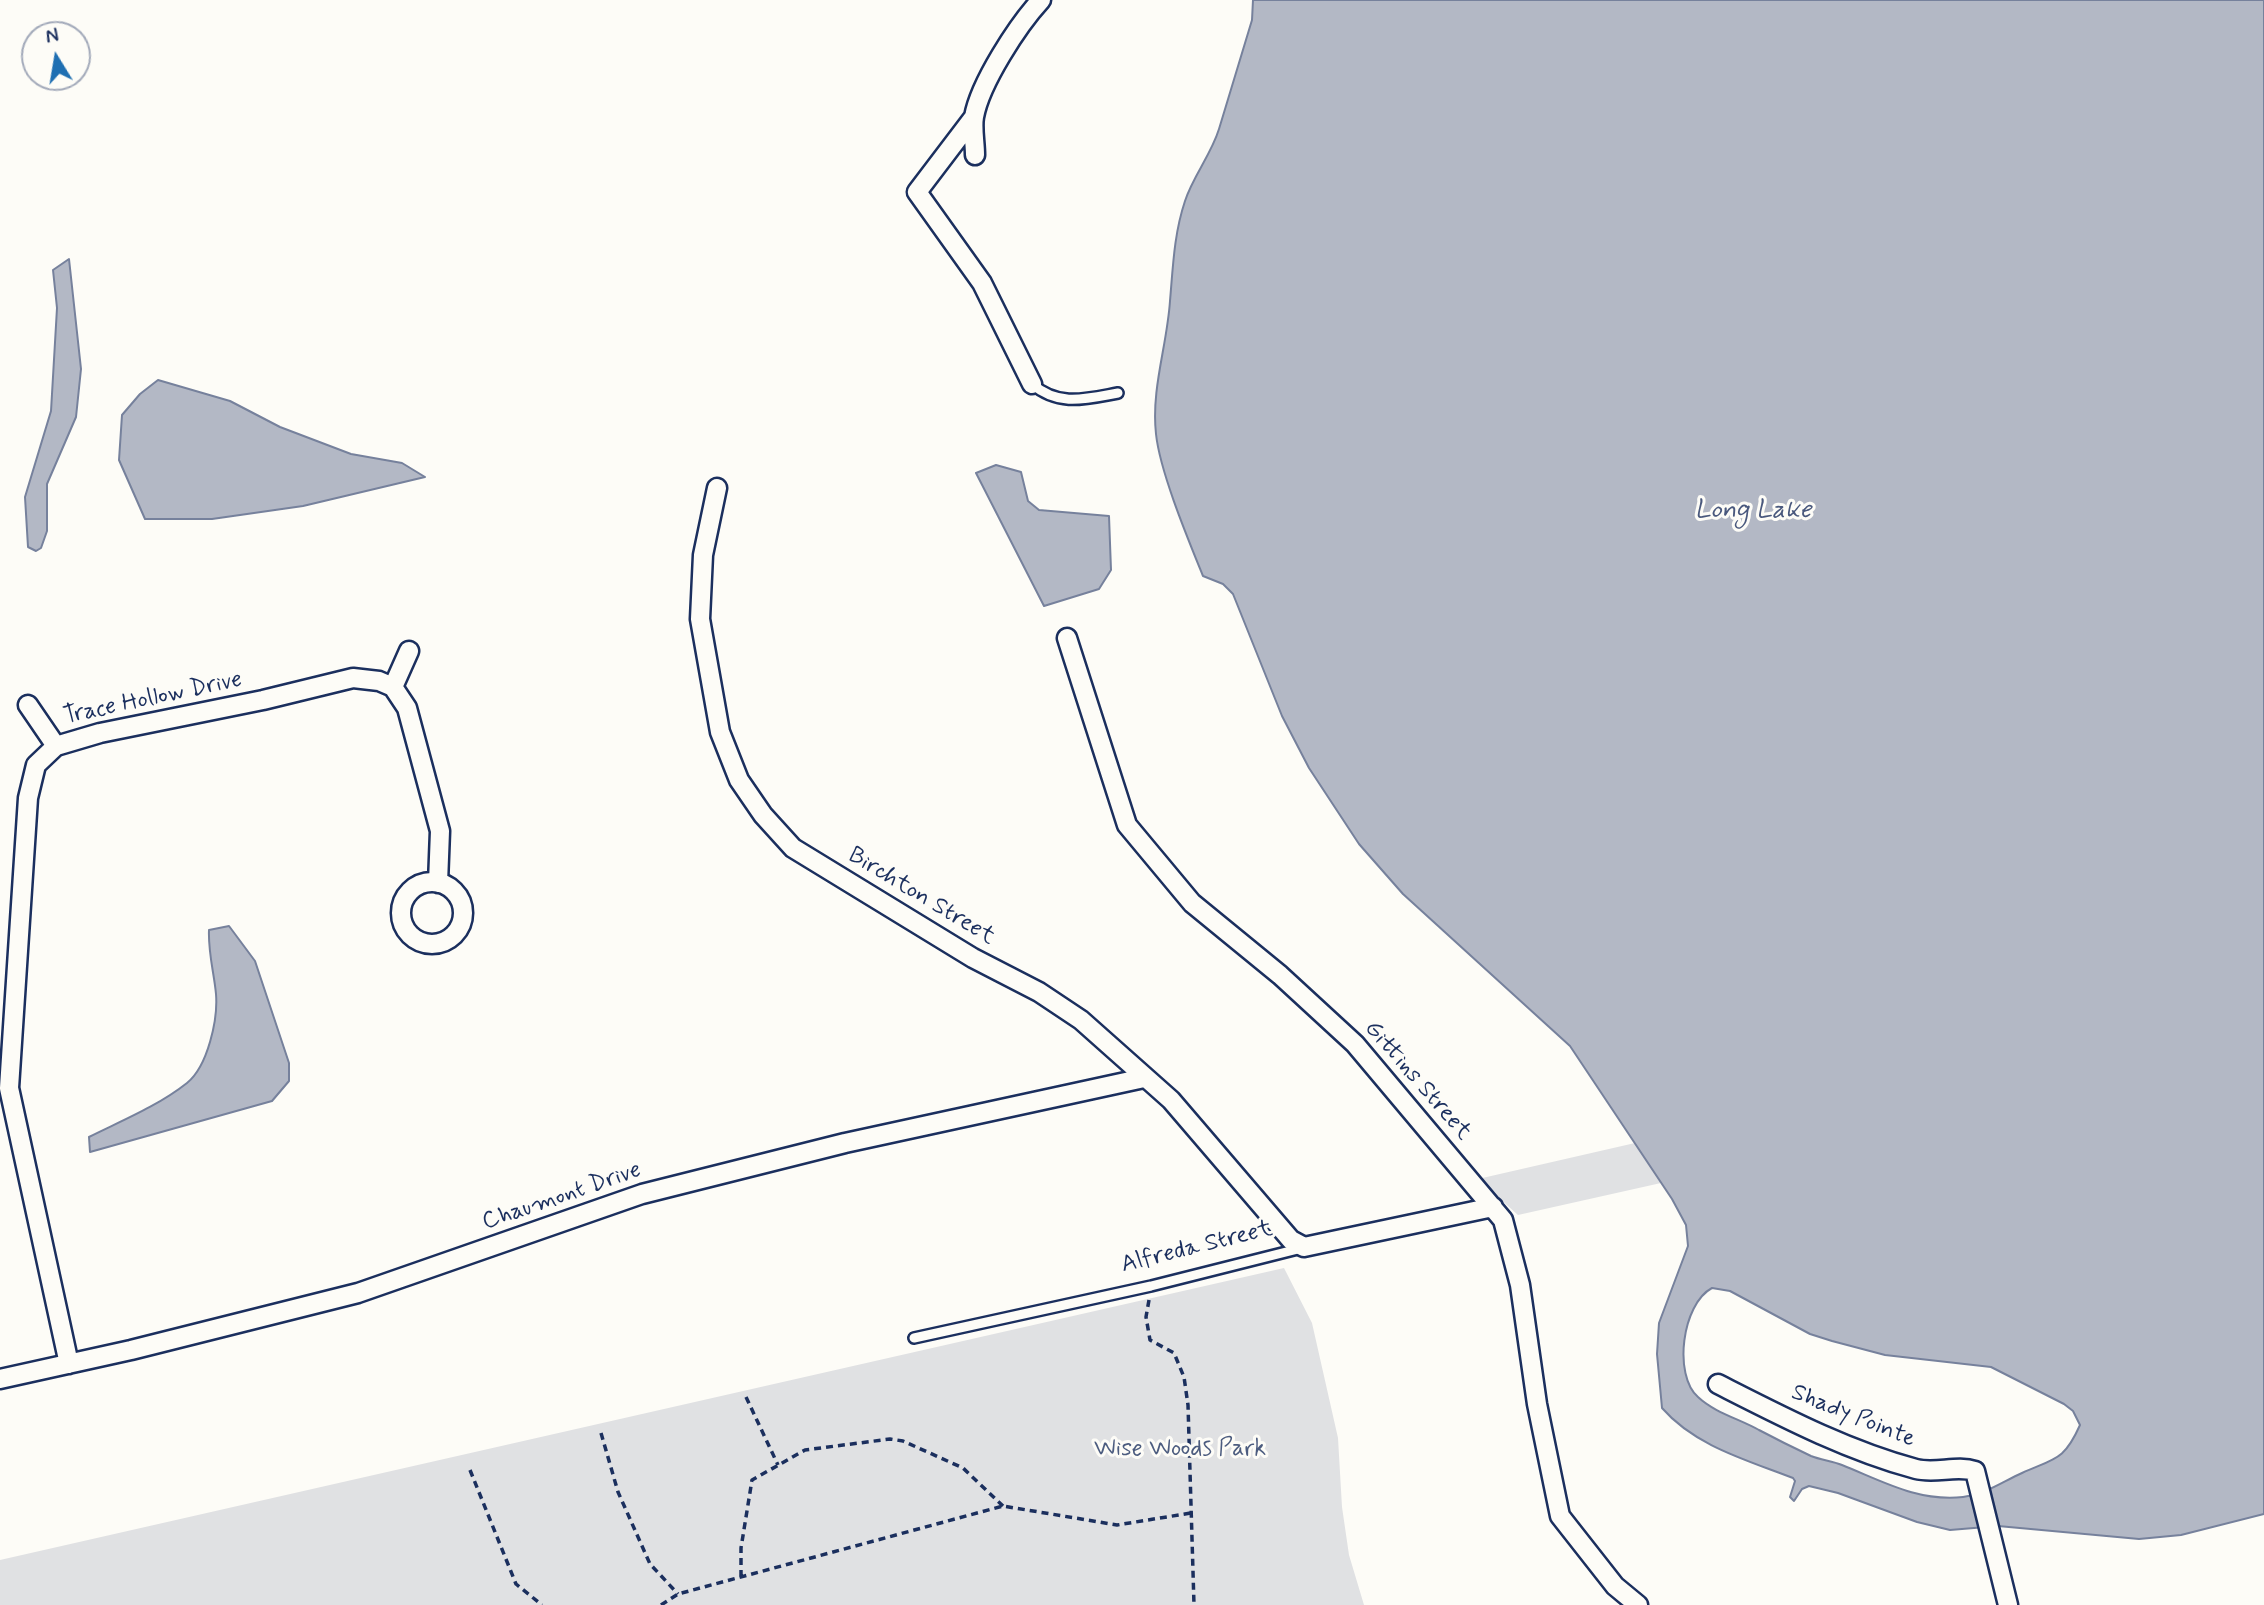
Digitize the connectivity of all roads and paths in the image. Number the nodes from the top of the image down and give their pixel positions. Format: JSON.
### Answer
{"nodes":[{"id":1,"x":1041,"y":0,"type":"edge"},
{"id":2,"x":974,"y":117,"type":"junction"},
{"id":3,"x":975,"y":155,"type":"dead end"},
{"id":4,"x":1032,"y":384,"type":"joint"},
{"id":5,"x":1118,"y":393,"type":"dead end"},
{"id":6,"x":717,"y":488,"type":"dead end"},
{"id":7,"x":1067,"y":638,"type":"dead end"},
{"id":8,"x":409,"y":651,"type":"dead end"},
{"id":9,"x":393,"y":687,"type":"junction"},
{"id":10,"x":28,"y":705,"type":"dead end"},
{"id":11,"x":56,"y":746,"type":"junction"},
{"id":12,"x":438,"y":883,"type":"dead end"},
{"id":13,"x":6,"y":1032,"type":"edge"},
{"id":14,"x":1144,"y":1077,"type":"junction"},
{"id":15,"x":1493,"y":1207,"type":"junction"},
{"id":16,"x":1304,"y":1247,"type":"junction"},
{"id":17,"x":1151,"y":1286,"type":"junction"},
{"id":18,"x":914,"y":1338,"type":"dead end"},
{"id":19,"x":69,"y":1364,"type":"junction"},
{"id":20,"x":0,"y":1379,"type":"edge"},
{"id":21,"x":1718,"y":1384,"type":"dead end"},
{"id":22,"x":746,"y":1397,"type":"dead end"},
{"id":23,"x":601,"y":1433,"type":"dead end"},
{"id":24,"x":778,"y":1465,"type":"junction"},
{"id":25,"x":470,"y":1470,"type":"dead end"},
{"id":26,"x":1003,"y":1506,"type":"junction"},
{"id":27,"x":1191,"y":1513,"type":"junction"},
{"id":28,"x":741,"y":1577,"type":"junction"},
{"id":29,"x":678,"y":1594,"type":"junction"},
{"id":30,"x":542,"y":1605,"type":"edge"},
{"id":31,"x":661,"y":1605,"type":"edge"},
{"id":32,"x":1195,"y":1605,"type":"edge"},
{"id":33,"x":1638,"y":1605,"type":"edge"},
{"id":34,"x":2008,"y":1605,"type":"edge"}],
"edges":[{"from":1,"to":2,"type":"street"},
{"from":2,"to":3,"type":"street"},
{"from":2,"to":4,"type":"street"},
{"from":4,"to":5,"type":"lane"},
{"from":6,"to":14,"type":"street","name":"Birchton Street"},
{"from":7,"to":15,"type":"street","name":"Gittins Street"},
{"from":8,"to":9,"type":"street"},
{"from":9,"to":11,"type":"street","name":"Trace Hollow Drive"},
{"from":9,"to":12,"type":"street"},
{"from":10,"to":11,"type":"street"},
{"from":11,"to":13,"type":"street","name":"Trace Hollow Drive"},
{"from":13,"to":19,"type":"street","name":"Trace Hollow Drive"},
{"from":14,"to":16,"type":"street","name":"Birchton Street"},
{"from":14,"to":19,"type":"street","name":"Chaumont Drive"},
{"from":15,"to":16,"type":"street","name":"Alfreda Street"},
{"from":15,"to":33,"type":"street","name":"Gittins Street"},
{"from":16,"to":17,"type":"lane","name":"Alfreda Street"},
{"from":17,"to":18,"type":"lane","name":"Alfreda Street"},
{"from":17,"to":27,"type":"path"},
{"from":19,"to":20,"type":"street","name":"Chaumont Drive"},
{"from":21,"to":34,"type":"street","name":"Shady Pointe"},
{"from":22,"to":24,"type":"path"},
{"from":23,"to":29,"type":"path"},
{"from":24,"to":26,"type":"path"},
{"from":24,"to":28,"type":"path"},
{"from":25,"to":30,"type":"path"},
{"from":26,"to":27,"type":"path"},
{"from":26,"to":28,"type":"path"},
{"from":27,"to":32,"type":"path"},
{"from":28,"to":29,"type":"path"},
{"from":29,"to":31,"type":"path"}]}
